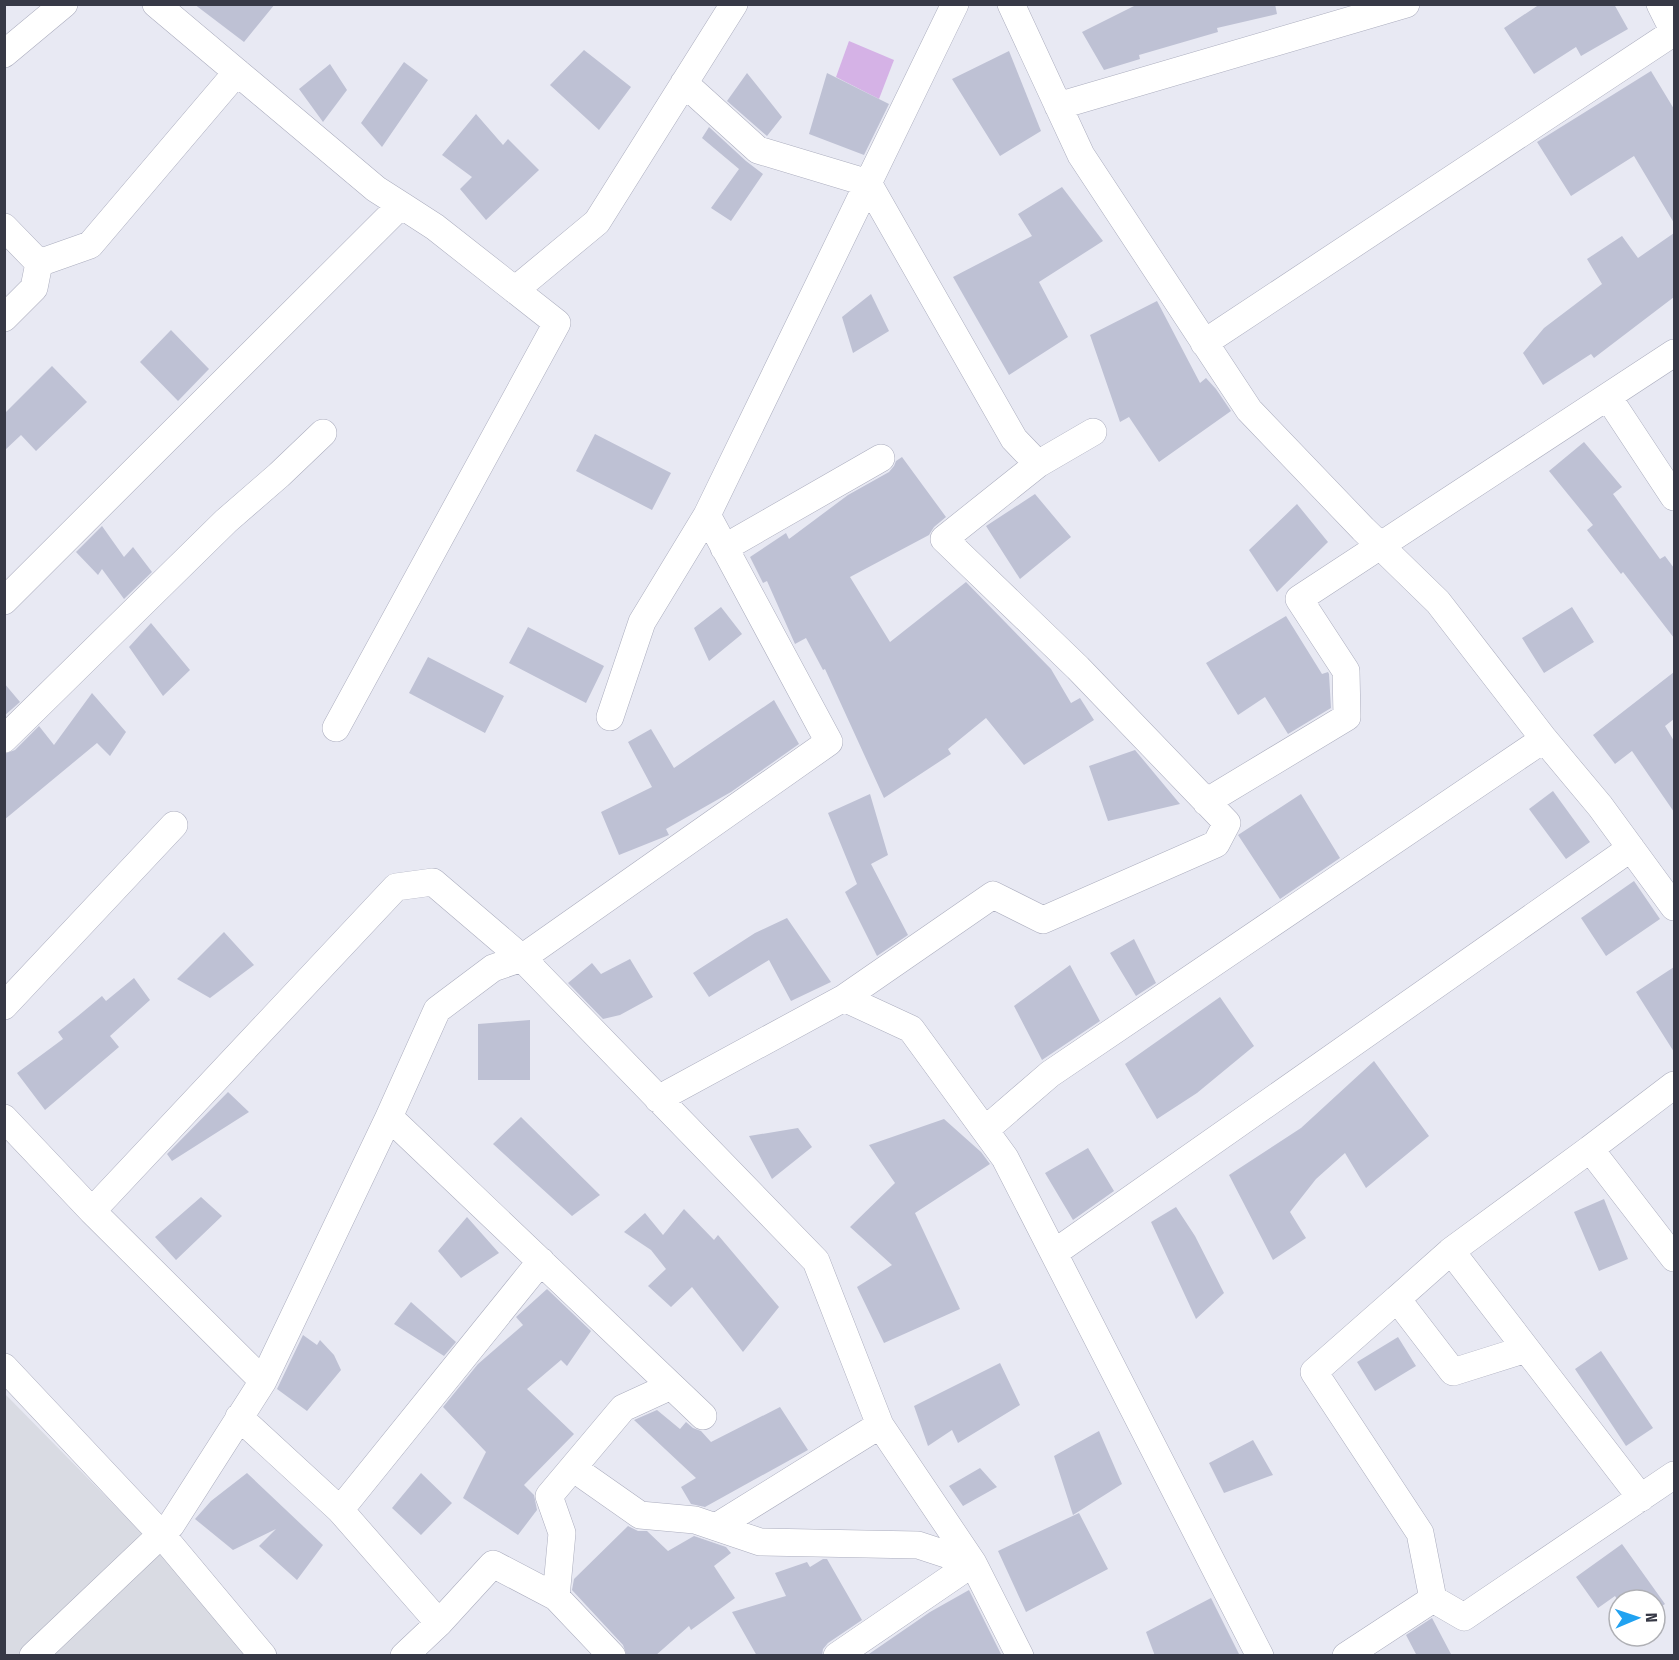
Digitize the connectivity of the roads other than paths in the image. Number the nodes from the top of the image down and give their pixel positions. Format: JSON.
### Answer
{"nodes":[{"id":1,"x":64,"y":4,"type":"edge"},
{"id":2,"x":156,"y":4,"type":"edge"},
{"id":3,"x":734,"y":4,"type":"edge"},
{"id":4,"x":955,"y":4,"type":"edge"},
{"id":5,"x":1011,"y":4,"type":"edge"},
{"id":6,"x":1406,"y":4,"type":"edge"},
{"id":7,"x":1660,"y":4,"type":"edge"},
{"id":8,"x":4,"y":54,"type":"edge"},
{"id":9,"x":237,"y":72,"type":"junction"},
{"id":10,"x":684,"y":83,"type":"junction"},
{"id":11,"x":1058,"y":106,"type":"junction"},
{"id":12,"x":868,"y":183,"type":"junction"},
{"id":13,"x":402,"y":205,"type":"junction"},
{"id":14,"x":4,"y":227,"type":"edge"},
{"id":15,"x":39,"y":263,"type":"junction"},
{"id":16,"x":515,"y":290,"type":"junction"},
{"id":17,"x":4,"y":318,"type":"edge"},
{"id":18,"x":1204,"y":343,"type":"junction"},
{"id":19,"x":1674,"y":353,"type":"edge"},
{"id":20,"x":1608,"y":397,"type":"junction"},
{"id":21,"x":1093,"y":432,"type":"dead end"},
{"id":22,"x":323,"y":433,"type":"dead end"},
{"id":23,"x":881,"y":459,"type":"dead end"},
{"id":24,"x":1038,"y":464,"type":"junction"},
{"id":25,"x":1674,"y":497,"type":"edge"},
{"id":26,"x":706,"y":515,"type":"junction"},
{"id":27,"x":1381,"y":546,"type":"junction"},
{"id":28,"x":724,"y":548,"type":"junction"},
{"id":29,"x":4,"y":601,"type":"edge"},
{"id":30,"x":610,"y":717,"type":"dead end"},
{"id":31,"x":336,"y":728,"type":"dead end"},
{"id":32,"x":4,"y":739,"type":"edge"},
{"id":33,"x":1544,"y":739,"type":"junction"},
{"id":34,"x":1206,"y":802,"type":"junction"},
{"id":35,"x":174,"y":825,"type":"dead end"},
{"id":36,"x":1631,"y":848,"type":"junction"},
{"id":37,"x":1673,"y":900,"type":"edge"},
{"id":38,"x":522,"y":958,"type":"junction"},
{"id":39,"x":844,"y":998,"type":"junction"},
{"id":40,"x":4,"y":1006,"type":"edge"},
{"id":41,"x":1674,"y":1085,"type":"edge"},
{"id":42,"x":658,"y":1099,"type":"junction"},
{"id":43,"x":4,"y":1118,"type":"edge"},
{"id":44,"x":389,"y":1118,"type":"junction"},
{"id":45,"x":985,"y":1130,"type":"junction"},
{"id":46,"x":1590,"y":1149,"type":"junction"},
{"id":47,"x":92,"y":1211,"type":"junction"},
{"id":48,"x":1451,"y":1251,"type":"junction"},
{"id":49,"x":1053,"y":1253,"type":"junction"},
{"id":50,"x":1674,"y":1258,"type":"edge"},
{"id":51,"x":541,"y":1261,"type":"junction"},
{"id":52,"x":1398,"y":1299,"type":"junction"},
{"id":53,"x":1526,"y":1349,"type":"junction"},
{"id":54,"x":4,"y":1367,"type":"edge"},
{"id":55,"x":263,"y":1382,"type":"junction"},
{"id":56,"x":671,"y":1386,"type":"junction"},
{"id":57,"x":703,"y":1416,"type":"dead end"},
{"id":58,"x":240,"y":1417,"type":"junction"},
{"id":59,"x":880,"y":1425,"type":"junction"},
{"id":60,"x":573,"y":1468,"type":"junction"},
{"id":61,"x":1674,"y":1475,"type":"edge"},
{"id":62,"x":1641,"y":1498,"type":"junction"},
{"id":63,"x":340,"y":1510,"type":"junction"},
{"id":64,"x":716,"y":1527,"type":"junction"},
{"id":65,"x":161,"y":1534,"type":"junction"},
{"id":66,"x":973,"y":1563,"type":"junction"},
{"id":67,"x":556,"y":1597,"type":"junction"},
{"id":68,"x":1433,"y":1599,"type":"junction"},
{"id":69,"x":439,"y":1623,"type":"junction"},
{"id":70,"x":33,"y":1656,"type":"edge"},
{"id":71,"x":263,"y":1656,"type":"edge"},
{"id":72,"x":404,"y":1656,"type":"edge"},
{"id":73,"x":612,"y":1656,"type":"edge"},
{"id":74,"x":837,"y":1656,"type":"edge"},
{"id":75,"x":1020,"y":1656,"type":"edge"},
{"id":76,"x":1260,"y":1656,"type":"edge"},
{"id":77,"x":1346,"y":1656,"type":"edge"}],
"edges":[{"from":1,"to":8,"type":"street"},
{"from":2,"to":9,"type":"street"},
{"from":3,"to":10,"type":"street"},
{"from":4,"to":12,"type":"street"},
{"from":5,"to":11,"type":"street"},
{"from":6,"to":11,"type":"street"},
{"from":7,"to":18,"type":"street"},
{"from":9,"to":13,"type":"street"},
{"from":9,"to":15,"type":"street"},
{"from":10,"to":12,"type":"street"},
{"from":10,"to":16,"type":"street"},
{"from":11,"to":18,"type":"street"},
{"from":12,"to":24,"type":"street"},
{"from":12,"to":26,"type":"street"},
{"from":13,"to":16,"type":"street"},
{"from":13,"to":29,"type":"street"},
{"from":14,"to":15,"type":"street"},
{"from":15,"to":17,"type":"street"},
{"from":16,"to":31,"type":"street"},
{"from":18,"to":27,"type":"street"},
{"from":19,"to":20,"type":"street"},
{"from":20,"to":25,"type":"street"},
{"from":20,"to":27,"type":"street"},
{"from":21,"to":24,"type":"street"},
{"from":22,"to":32,"type":"street"},
{"from":23,"to":28,"type":"street"},
{"from":24,"to":34,"type":"street"},
{"from":26,"to":28,"type":"street"},
{"from":26,"to":30,"type":"street"},
{"from":27,"to":33,"type":"street"},
{"from":27,"to":34,"type":"street"},
{"from":28,"to":38,"type":"street"},
{"from":33,"to":36,"type":"street"},
{"from":33,"to":45,"type":"street"},
{"from":34,"to":39,"type":"street"},
{"from":35,"to":40,"type":"street"},
{"from":36,"to":37,"type":"street"},
{"from":36,"to":49,"type":"street"},
{"from":38,"to":42,"type":"street"},
{"from":38,"to":44,"type":"street"},
{"from":38,"to":47,"type":"street"},
{"from":39,"to":42,"type":"street"},
{"from":39,"to":45,"type":"street"},
{"from":41,"to":46,"type":"street"},
{"from":42,"to":59,"type":"street"},
{"from":43,"to":47,"type":"street"},
{"from":44,"to":51,"type":"street"},
{"from":44,"to":55,"type":"street"},
{"from":45,"to":49,"type":"street"},
{"from":46,"to":48,"type":"street"},
{"from":46,"to":50,"type":"street"},
{"from":47,"to":55,"type":"street"},
{"from":48,"to":52,"type":"street"},
{"from":48,"to":53,"type":"street"},
{"from":49,"to":76,"type":"street"},
{"from":51,"to":56,"type":"street"},
{"from":51,"to":63,"type":"street"},
{"from":52,"to":53,"type":"street"},
{"from":52,"to":68,"type":"street"},
{"from":53,"to":62,"type":"street"},
{"from":54,"to":65,"type":"street"},
{"from":55,"to":58,"type":"street"},
{"from":56,"to":57,"type":"street"},
{"from":56,"to":60,"type":"street"},
{"from":58,"to":63,"type":"street"},
{"from":58,"to":65,"type":"street"},
{"from":59,"to":64,"type":"street"},
{"from":59,"to":66,"type":"street"},
{"from":60,"to":64,"type":"street"},
{"from":60,"to":67,"type":"street"},
{"from":61,"to":62,"type":"street"},
{"from":62,"to":68,"type":"street"},
{"from":63,"to":69,"type":"street"},
{"from":64,"to":66,"type":"street"},
{"from":65,"to":70,"type":"street"},
{"from":65,"to":71,"type":"street"},
{"from":66,"to":74,"type":"street"},
{"from":66,"to":75,"type":"street"},
{"from":67,"to":69,"type":"street"},
{"from":67,"to":73,"type":"street"},
{"from":68,"to":77,"type":"street"},
{"from":69,"to":72,"type":"street"}]}
